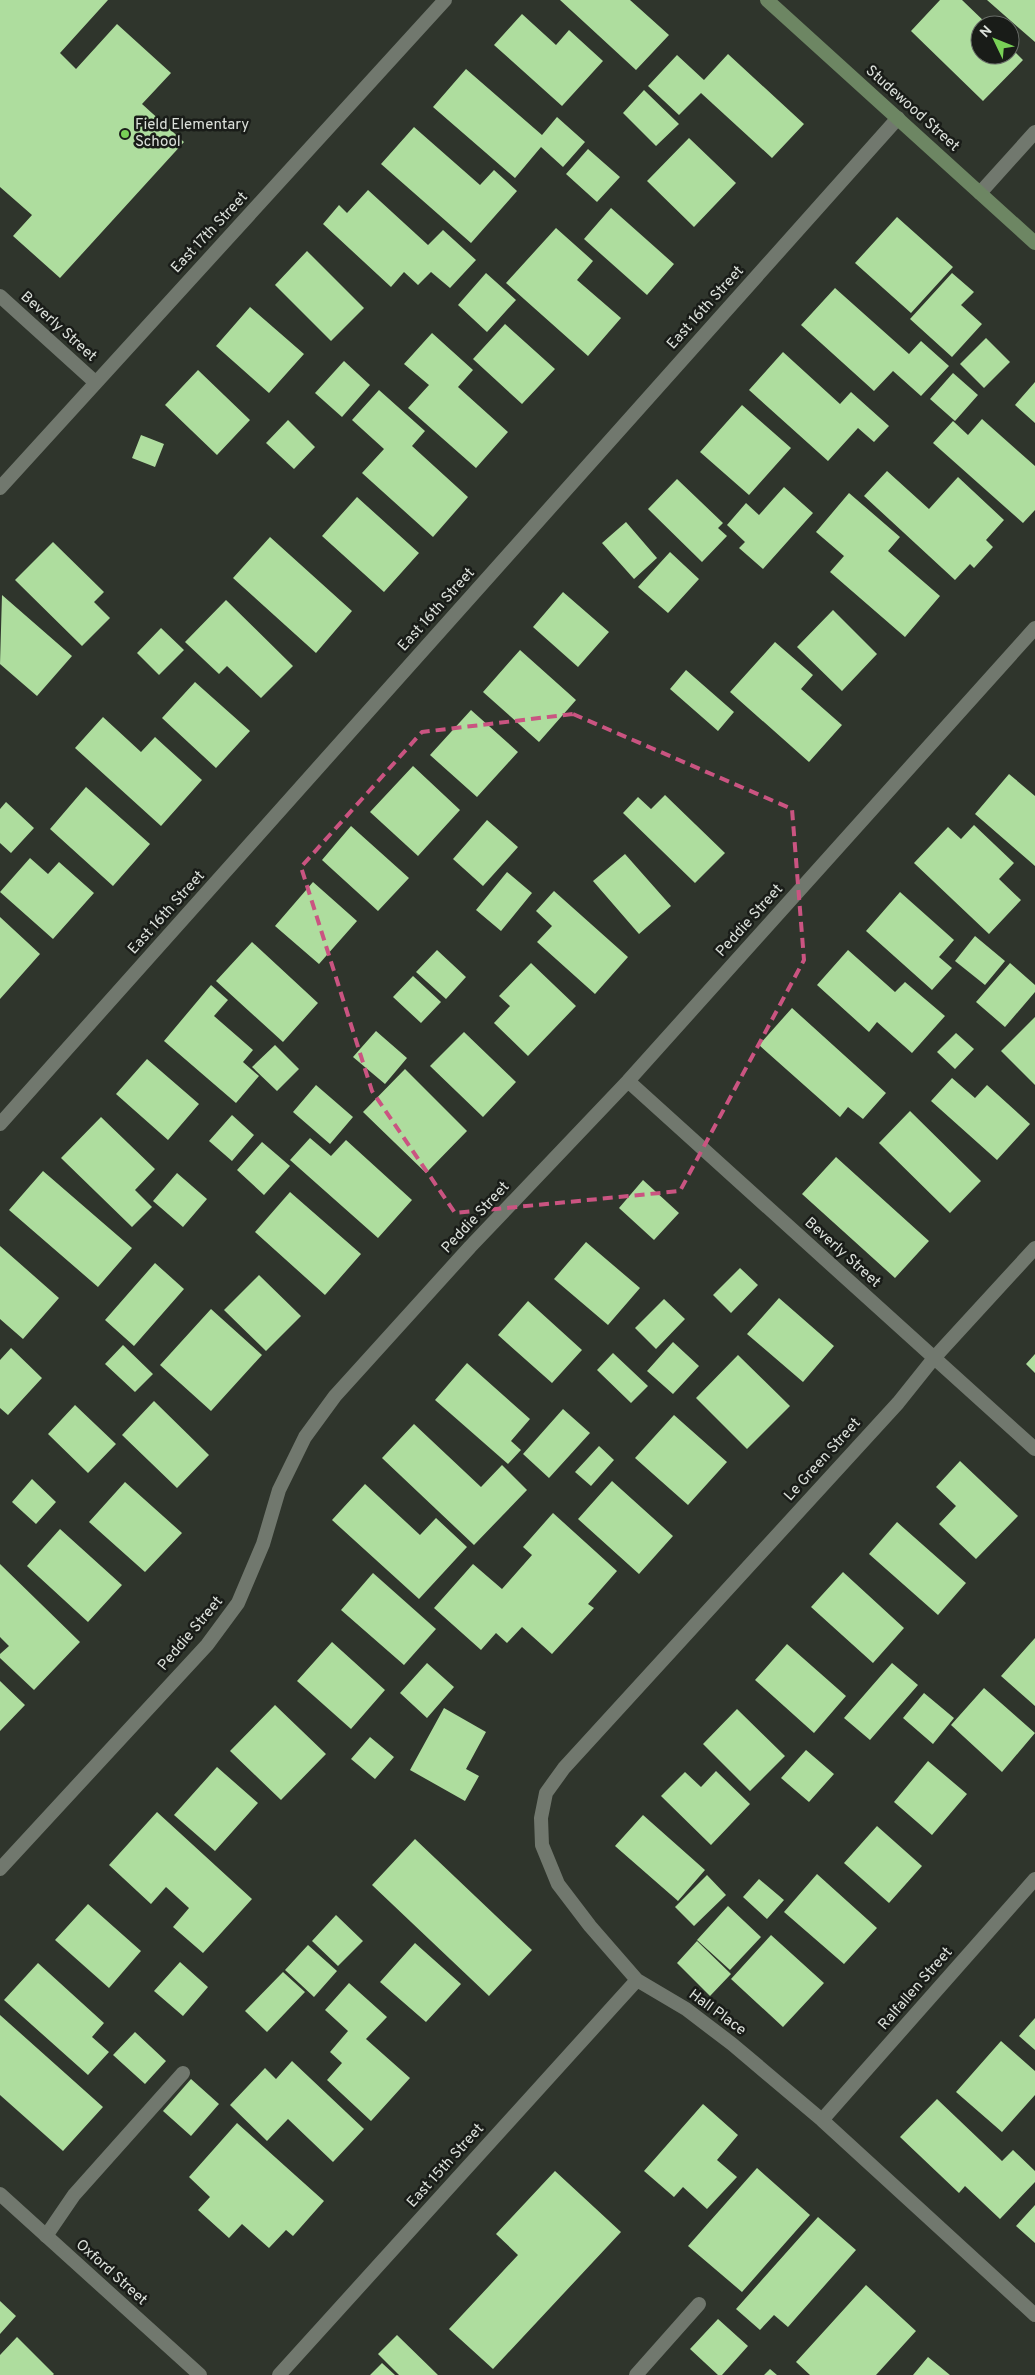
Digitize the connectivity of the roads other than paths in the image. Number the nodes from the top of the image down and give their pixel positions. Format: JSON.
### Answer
{"nodes":[{"id":1,"x":445,"y":0,"type":"edge"},
{"id":2,"x":767,"y":0,"type":"edge"},
{"id":3,"x":898,"y":118,"type":"junction"},
{"id":4,"x":1035,"y":132,"type":"edge"},
{"id":5,"x":980,"y":193,"type":"junction"},
{"id":6,"x":1035,"y":243,"type":"edge"},
{"id":7,"x":0,"y":296,"type":"edge"},
{"id":8,"x":95,"y":382,"type":"junction"},
{"id":9,"x":0,"y":488,"type":"edge"},
{"id":10,"x":1035,"y":628,"type":"edge"},
{"id":11,"x":628,"y":1081,"type":"junction"},
{"id":12,"x":0,"y":1124,"type":"edge"},
{"id":13,"x":1035,"y":1248,"type":"edge"},
{"id":14,"x":934,"y":1358,"type":"junction"},
{"id":15,"x":1035,"y":1449,"type":"edge"},
{"id":16,"x":633,"y":1692,"type":"joint"},
{"id":17,"x":0,"y":1869,"type":"edge"},
{"id":18,"x":1035,"y":1879,"type":"edge"},
{"id":19,"x":637,"y":1980,"type":"junction"},
{"id":20,"x":183,"y":2073,"type":"dead end"},
{"id":21,"x":822,"y":2120,"type":"junction"},
{"id":22,"x":0,"y":2194,"type":"edge"},
{"id":23,"x":46,"y":2236,"type":"junction"},
{"id":24,"x":699,"y":2304,"type":"dead end"},
{"id":25,"x":1035,"y":2315,"type":"edge"},
{"id":26,"x":200,"y":2375,"type":"edge"},
{"id":27,"x":279,"y":2375,"type":"edge"},
{"id":28,"x":636,"y":2375,"type":"edge"}],
"edges":[{"from":1,"to":8,"type":"street","name":"East 17th Street"},
{"from":2,"to":3,"type":"main road","name":"Studewood Street"},
{"from":3,"to":5,"type":"main road","name":"Studewood Street"},
{"from":3,"to":12,"type":"street","name":"East 16th Street"},
{"from":4,"to":5,"type":"street"},
{"from":5,"to":6,"type":"main road","name":"Studewood Street"},
{"from":7,"to":8,"type":"street","name":"Beverly Street"},
{"from":8,"to":9,"type":"street","name":"East 17th Street"},
{"from":10,"to":11,"type":"street","name":"Peddie Street"},
{"from":11,"to":14,"type":"street","name":"Beverly Street"},
{"from":11,"to":17,"type":"street","name":"Peddie Street"},
{"from":13,"to":14,"type":"street","name":"Le Green Street"},
{"from":14,"to":15,"type":"street","name":"Beverly Street"},
{"from":14,"to":16,"type":"street","name":"Le Green Street"},
{"from":16,"to":19,"type":"street","name":"Hall Place"},
{"from":18,"to":21,"type":"street","name":"Ralfallen Street"},
{"from":19,"to":21,"type":"street","name":"Hall Place"},
{"from":19,"to":27,"type":"street","name":"East 15th Street"},
{"from":20,"to":23,"type":"street"},
{"from":21,"to":25,"type":"street","name":"Hall Place"},
{"from":22,"to":23,"type":"street","name":"Oxford Street"},
{"from":23,"to":26,"type":"street","name":"Oxford Street"},
{"from":24,"to":28,"type":"street"}]}
